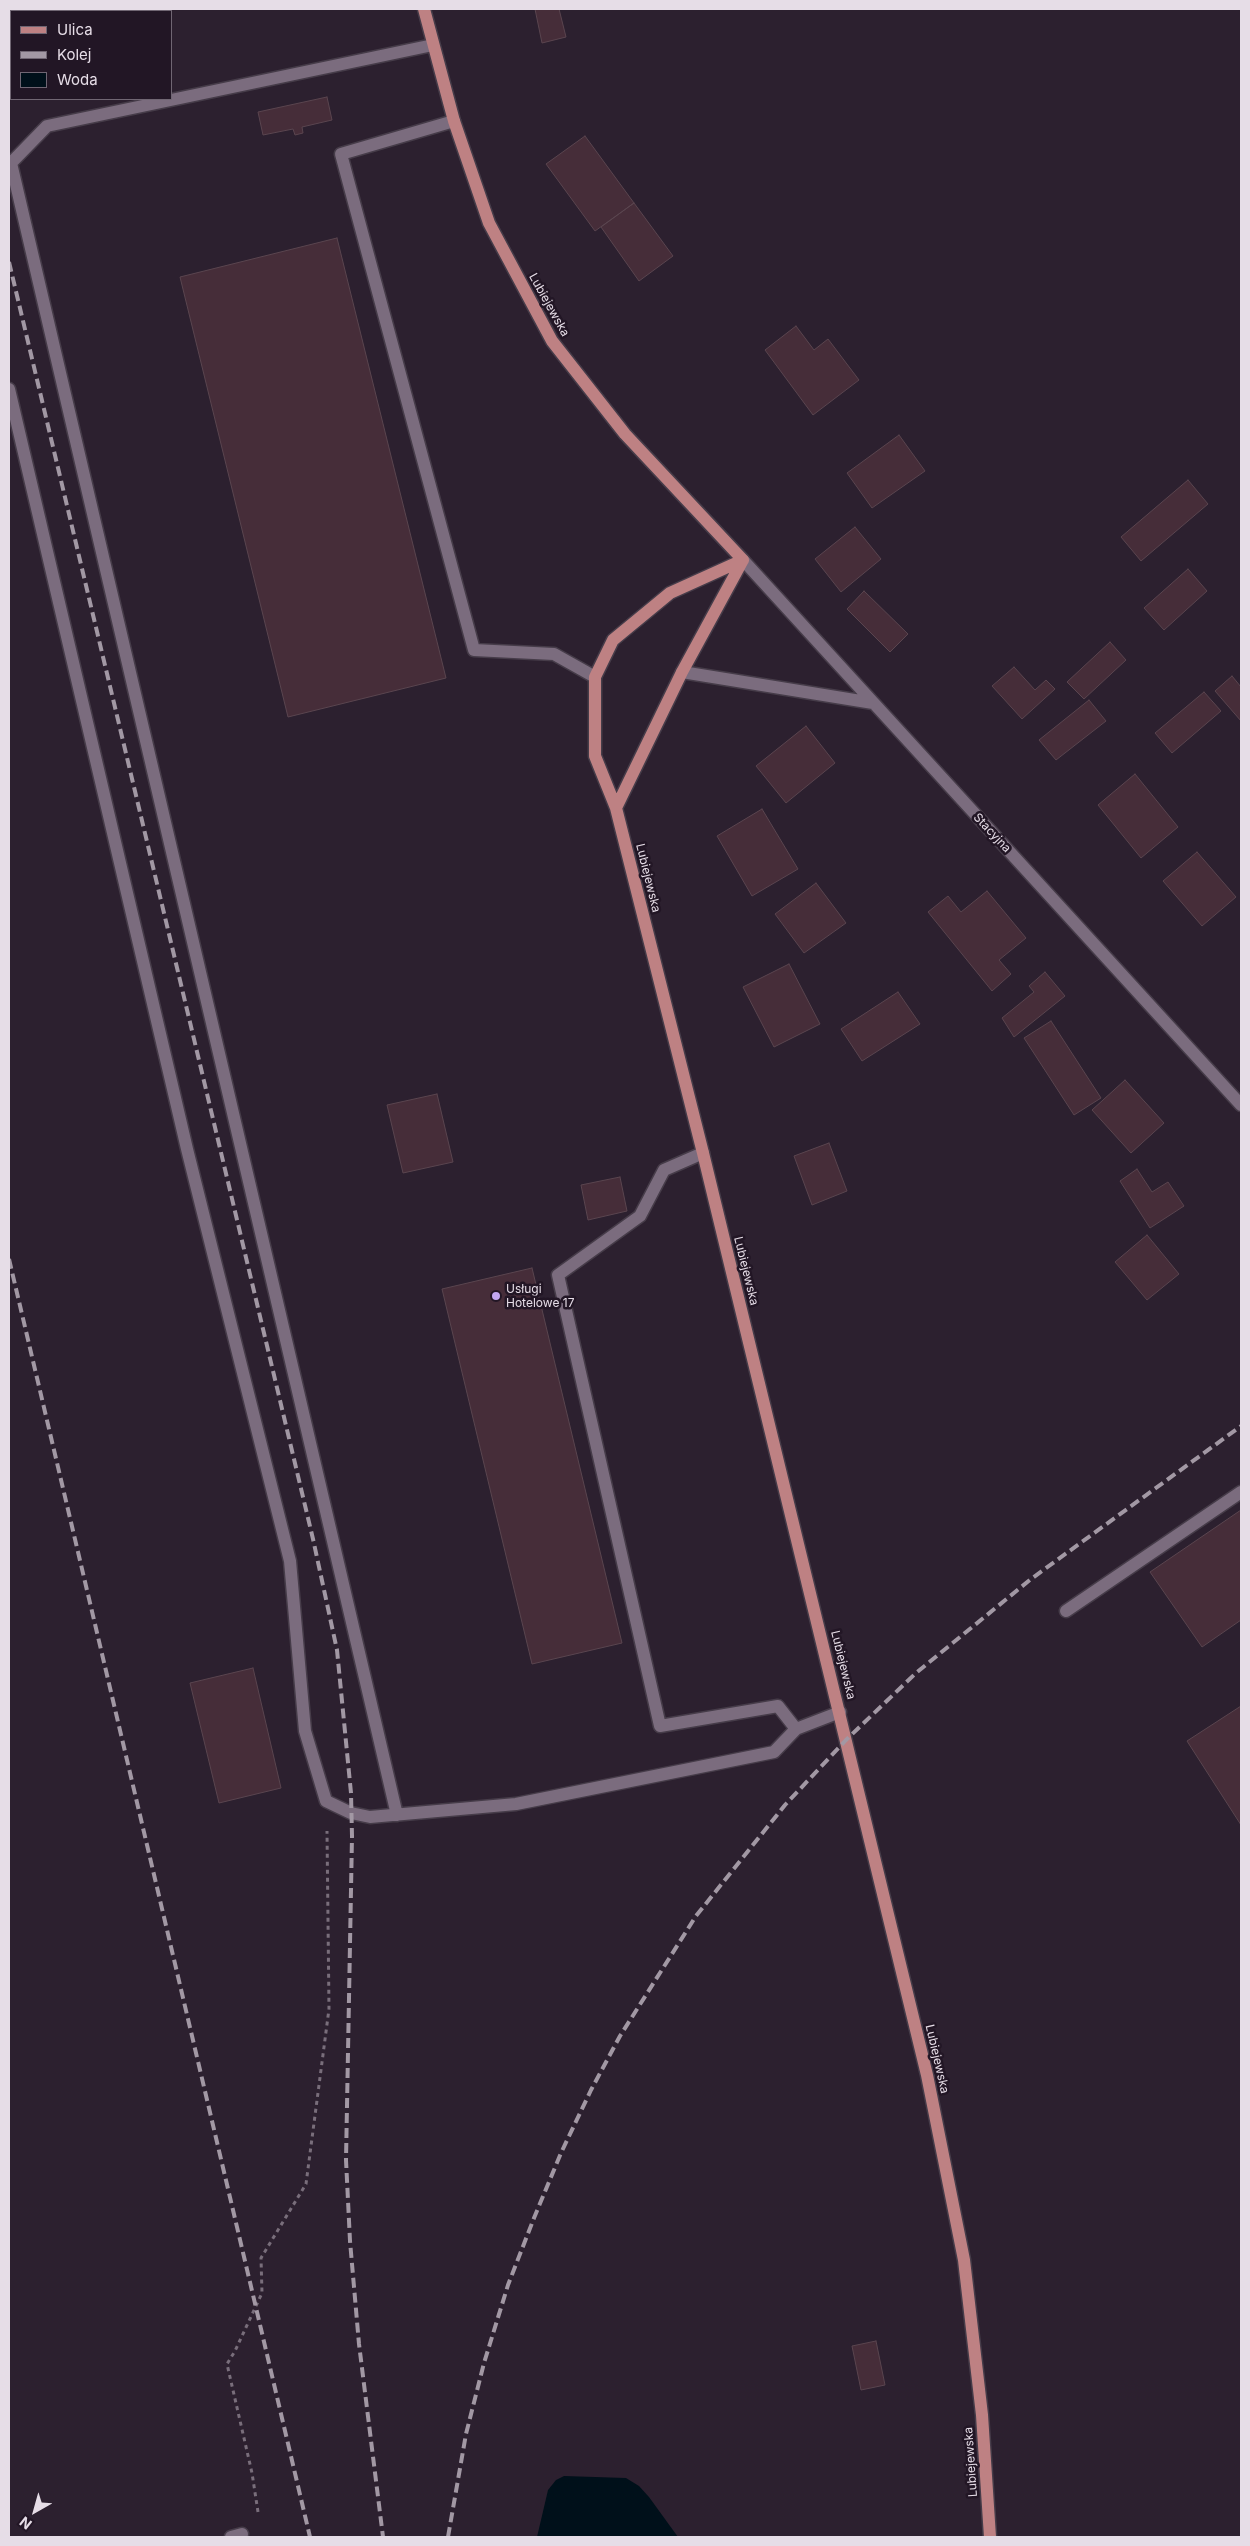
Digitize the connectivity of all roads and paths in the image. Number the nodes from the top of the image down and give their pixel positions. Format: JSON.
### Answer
{"nodes":[{"id":1,"x":424,"y":9,"type":"edge"},
{"id":2,"x":433,"y":45,"type":"junction"},
{"id":3,"x":170,"y":100,"type":"edge"},
{"id":4,"x":172,"y":100,"type":"edge"},
{"id":5,"x":454,"y":121,"type":"junction"},
{"id":6,"x":9,"y":389,"type":"edge"},
{"id":7,"x":743,"y":560,"type":"junction"},
{"id":8,"x":682,"y":672,"type":"junction"},
{"id":9,"x":594,"y":678,"type":"junction"},
{"id":10,"x":873,"y":703,"type":"junction"},
{"id":11,"x":616,"y":808,"type":"junction"},
{"id":12,"x":1241,"y":1104,"type":"edge"},
{"id":13,"x":703,"y":1153,"type":"junction"},
{"id":14,"x":1241,"y":1492,"type":"edge"},
{"id":15,"x":1066,"y":1611,"type":"dead end"},
{"id":16,"x":840,"y":1712,"type":"junction"},
{"id":17,"x":796,"y":1729,"type":"junction"},
{"id":18,"x":326,"y":1801,"type":"junction"},
{"id":19,"x":397,"y":1815,"type":"junction"},
{"id":20,"x":236,"y":2535,"type":"edge"},
{"id":21,"x":990,"y":2537,"type":"edge"}],
"edges":[{"from":1,"to":2,"type":"main road","name":"Lubiejewska"},
{"from":2,"to":4,"type":"street"},
{"from":2,"to":5,"type":"main road","name":"Lubiejewska"},
{"from":3,"to":19,"type":"street"},
{"from":5,"to":7,"type":"main road","name":"Lubiejewska"},
{"from":5,"to":9,"type":"street"},
{"from":6,"to":18,"type":"street"},
{"from":7,"to":8,"type":"main road"},
{"from":7,"to":9,"type":"main road","name":"Lubiejewska"},
{"from":7,"to":10,"type":"street","name":"Stacyjna"},
{"from":8,"to":10,"type":"street"},
{"from":8,"to":11,"type":"main road"},
{"from":9,"to":11,"type":"main road","name":"Lubiejewska"},
{"from":10,"to":12,"type":"street","name":"Stacyjna"},
{"from":11,"to":13,"type":"main road","name":"Lubiejewska"},
{"from":13,"to":16,"type":"main road","name":"Lubiejewska"},
{"from":13,"to":17,"type":"street"},
{"from":14,"to":15,"type":"street"},
{"from":16,"to":17,"type":"street"},
{"from":16,"to":21,"type":"main road","name":"Lubiejewska"},
{"from":17,"to":19,"type":"street"},
{"from":18,"to":19,"type":"street"},
{"from":18,"to":20,"type":"path"}]}
